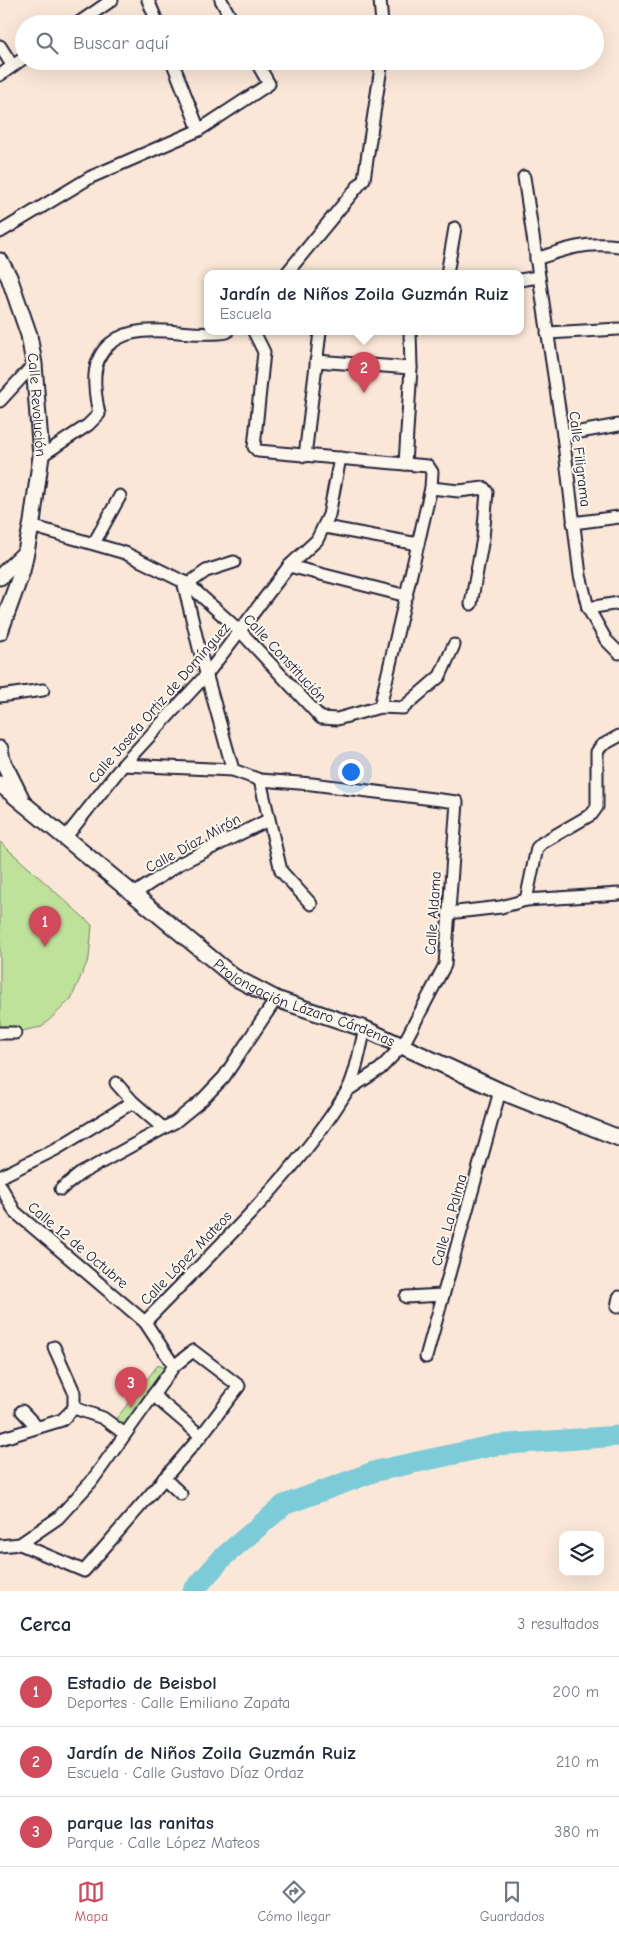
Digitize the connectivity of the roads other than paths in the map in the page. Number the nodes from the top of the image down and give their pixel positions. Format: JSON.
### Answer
{"nodes":[{"id":1,"x":112,"y":0,"type":"edge"},
{"id":2,"x":148,"y":0,"type":"edge"},
{"id":3,"x":221,"y":0,"type":"edge"},
{"id":4,"x":380,"y":0,"type":"edge"},
{"id":5,"x":96,"y":5,"type":"edge"},
{"id":6,"x":86,"y":15,"type":"edge"},
{"id":7,"x":154,"y":15,"type":"edge"},
{"id":8,"x":229,"y":15,"type":"edge"},
{"id":9,"x":381,"y":15,"type":"edge"},
{"id":10,"x":0,"y":46,"type":"edge"},
{"id":11,"x":15,"y":64,"type":"edge"},
{"id":12,"x":12,"y":66,"type":"junction"},
{"id":13,"x":176,"y":70,"type":"edge"},
{"id":14,"x":261,"y":70,"type":"edge"},
{"id":15,"x":381,"y":70,"type":"edge"},
{"id":16,"x":0,"y":75,"type":"edge"},
{"id":17,"x":199,"y":130,"type":"junction"},
{"id":18,"x":524,"y":177,"type":"dead end"},
{"id":19,"x":455,"y":228,"type":"dead end"},
{"id":20,"x":0,"y":232,"type":"edge"},
{"id":21,"x":619,"y":246,"type":"edge"},
{"id":22,"x":536,"y":259,"type":"junction"},
{"id":23,"x":0,"y":261,"type":"edge"},
{"id":24,"x":289,"y":270,"type":"edge"},
{"id":25,"x":448,"y":270,"type":"edge"},
{"id":26,"x":538,"y":277,"type":"junction"},
{"id":27,"x":524,"y":279,"type":"edge"},
{"id":28,"x":619,"y":329,"type":"edge"},
{"id":29,"x":547,"y":333,"type":"junction"},
{"id":30,"x":204,"y":334,"type":"edge"},
{"id":31,"x":256,"y":335,"type":"edge"},
{"id":32,"x":320,"y":335,"type":"edge"},
{"id":33,"x":410,"y":335,"type":"edge"},
{"id":34,"x":316,"y":361,"type":"junction"},
{"id":35,"x":34,"y":364,"type":"junction"},
{"id":36,"x":411,"y":368,"type":"junction"},
{"id":37,"x":0,"y":401,"type":"edge"},
{"id":38,"x":619,"y":424,"type":"edge"},
{"id":39,"x":563,"y":435,"type":"junction"},
{"id":40,"x":41,"y":456,"type":"junction"},
{"id":41,"x":305,"y":456,"type":"junction"},
{"id":42,"x":340,"y":458,"type":"junction"},
{"id":43,"x":405,"y":464,"type":"junction"},
{"id":44,"x":431,"y":488,"type":"junction"},
{"id":45,"x":120,"y":496,"type":"dead end"},
{"id":46,"x":619,"y":517,"type":"edge"},
{"id":47,"x":573,"y":523,"type":"junction"},
{"id":48,"x":31,"y":526,"type":"junction"},
{"id":49,"x":325,"y":526,"type":"junction"},
{"id":50,"x":94,"y":543,"type":"junction"},
{"id":51,"x":418,"y":544,"type":"junction"},
{"id":52,"x":26,"y":552,"type":"junction"},
{"id":53,"x":234,"y":562,"type":"dead end"},
{"id":54,"x":289,"y":566,"type":"junction"},
{"id":55,"x":0,"y":577,"type":"edge"},
{"id":56,"x":186,"y":582,"type":"junction"},
{"id":57,"x":407,"y":596,"type":"junction"},
{"id":58,"x":619,"y":603,"type":"edge"},
{"id":59,"x":471,"y":604,"type":"dead end"},
{"id":60,"x":588,"y":608,"type":"junction"},
{"id":61,"x":0,"y":632,"type":"edge"},
{"id":62,"x":241,"y":632,"type":"junction"},
{"id":63,"x":454,"y":645,"type":"dead end"},
{"id":64,"x":619,"y":653,"type":"edge"},
{"id":65,"x":207,"y":674,"type":"junction"},
{"id":66,"x":43,"y":690,"type":"dead end"},
{"id":67,"x":0,"y":696,"type":"edge"},
{"id":68,"x":380,"y":708,"type":"junction"},
{"id":69,"x":619,"y":736,"type":"edge"},
{"id":70,"x":0,"y":749,"type":"edge"},
{"id":71,"x":123,"y":765,"type":"junction"},
{"id":72,"x":233,"y":770,"type":"junction"},
{"id":73,"x":260,"y":780,"type":"junction"},
{"id":74,"x":0,"y":784,"type":"edge"},
{"id":75,"x":25,"y":806,"type":"junction"},
{"id":76,"x":268,"y":820,"type":"junction"},
{"id":77,"x":65,"y":838,"type":"junction"},
{"id":78,"x":134,"y":894,"type":"junction"},
{"id":79,"x":619,"y":894,"type":"edge"},
{"id":80,"x":526,"y":900,"type":"junction"},
{"id":81,"x":311,"y":904,"type":"dead end"},
{"id":82,"x":448,"y":913,"type":"junction"},
{"id":83,"x":276,"y":999,"type":"junction"},
{"id":84,"x":365,"y":1030,"type":"junction"},
{"id":85,"x":0,"y":1033,"type":"edge"},
{"id":86,"x":15,"y":1033,"type":"dead end"},
{"id":87,"x":403,"y":1045,"type":"junction"},
{"id":88,"x":116,"y":1084,"type":"dead end"},
{"id":89,"x":348,"y":1090,"type":"junction"},
{"id":90,"x":500,"y":1090,"type":"junction"},
{"id":91,"x":133,"y":1102,"type":"junction"},
{"id":92,"x":163,"y":1128,"type":"junction"},
{"id":93,"x":619,"y":1138,"type":"edge"},
{"id":94,"x":0,"y":1177,"type":"edge"},
{"id":95,"x":0,"y":1184,"type":"edge"},
{"id":96,"x":61,"y":1189,"type":"dead end"},
{"id":97,"x":443,"y":1295,"type":"junction"},
{"id":98,"x":406,"y":1297,"type":"dead end"},
{"id":99,"x":145,"y":1322,"type":"junction"},
{"id":100,"x":54,"y":1347,"type":"dead end"},
{"id":101,"x":426,"y":1357,"type":"dead end"},
{"id":102,"x":174,"y":1366,"type":"junction"},
{"id":103,"x":153,"y":1395,"type":"junction"},
{"id":104,"x":74,"y":1408,"type":"junction"},
{"id":105,"x":22,"y":1411,"type":"dead end"},
{"id":106,"x":37,"y":1427,"type":"junction"},
{"id":107,"x":125,"y":1434,"type":"junction"},
{"id":108,"x":201,"y":1436,"type":"junction"},
{"id":109,"x":0,"y":1438,"type":"edge"},
{"id":110,"x":164,"y":1478,"type":"junction"},
{"id":111,"x":182,"y":1494,"type":"dead end"},
{"id":112,"x":20,"y":1544,"type":"junction"},
{"id":113,"x":0,"y":1546,"type":"edge"}],
"edges":[{"from":1,"to":5,"type":"street"},
{"from":2,"to":7,"type":"street"},
{"from":3,"to":8,"type":"street"},
{"from":4,"to":9,"type":"street"},
{"from":5,"to":6,"type":"street"},
{"from":10,"to":12,"type":"street"},
{"from":11,"to":12,"type":"street"},
{"from":12,"to":16,"type":"street"},
{"from":13,"to":17,"type":"street"},
{"from":14,"to":17,"type":"street"},
{"from":15,"to":24,"type":"street"},
{"from":17,"to":20,"type":"street"},
{"from":18,"to":22,"type":"street","name":"Calle Filigrama"},
{"from":19,"to":25,"type":"street"},
{"from":21,"to":22,"type":"street"},
{"from":22,"to":26,"type":"street","name":"Calle Filigrama"},
{"from":23,"to":35,"type":"main road","name":"Calle Revolución"},
{"from":26,"to":27,"type":"street"},
{"from":26,"to":29,"type":"street","name":"Calle Filigrama"},
{"from":28,"to":29,"type":"street"},
{"from":29,"to":39,"type":"street","name":"Calle Filigrama"},
{"from":30,"to":40,"type":"street"},
{"from":31,"to":41,"type":"street"},
{"from":32,"to":34,"type":"street"},
{"from":33,"to":36,"type":"street"},
{"from":34,"to":36,"type":"street"},
{"from":34,"to":41,"type":"street"},
{"from":35,"to":37,"type":"street"},
{"from":35,"to":40,"type":"main road","name":"Calle Revolución"},
{"from":36,"to":43,"type":"street"},
{"from":38,"to":39,"type":"street"},
{"from":39,"to":47,"type":"street","name":"Calle Filigrama"},
{"from":40,"to":48,"type":"main road","name":"Calle Revolución"},
{"from":41,"to":42,"type":"street"},
{"from":42,"to":43,"type":"street"},
{"from":42,"to":49,"type":"street","name":"Calle Josefa Ortiz de Domínguez"},
{"from":43,"to":44,"type":"street"},
{"from":44,"to":51,"type":"street"},
{"from":44,"to":59,"type":"street"},
{"from":45,"to":50,"type":"street"},
{"from":46,"to":47,"type":"street"},
{"from":47,"to":60,"type":"street","name":"Calle Filigrama"},
{"from":48,"to":50,"type":"street","name":"Calle Constitución"},
{"from":48,"to":52,"type":"main road","name":"Calle Revolución"},
{"from":49,"to":51,"type":"street"},
{"from":49,"to":54,"type":"street","name":"Calle Josefa Ortiz de Domínguez"},
{"from":50,"to":56,"type":"street","name":"Calle Constitución"},
{"from":51,"to":57,"type":"street"},
{"from":52,"to":55,"type":"main road"},
{"from":52,"to":61,"type":"main road","name":"Calle Revolución"},
{"from":53,"to":56,"type":"street"},
{"from":54,"to":57,"type":"street"},
{"from":54,"to":62,"type":"street","name":"Calle Josefa Ortiz de Domínguez"},
{"from":56,"to":62,"type":"street","name":"Calle Constitución"},
{"from":56,"to":65,"type":"street"},
{"from":57,"to":68,"type":"street"},
{"from":58,"to":60,"type":"street"},
{"from":60,"to":64,"type":"street","name":"Calle Filigrama"},
{"from":62,"to":65,"type":"street","name":"Calle Josefa Ortiz de Domínguez"},
{"from":62,"to":68,"type":"street","name":"Calle Constitución"},
{"from":63,"to":68,"type":"street"},
{"from":65,"to":71,"type":"street","name":"Calle Josefa Ortiz de Domínguez"},
{"from":65,"to":72,"type":"street"},
{"from":66,"to":67,"type":"street"},
{"from":69,"to":80,"type":"street"},
{"from":70,"to":75,"type":"main road"},
{"from":71,"to":72,"type":"street"},
{"from":71,"to":77,"type":"street","name":"Calle Josefa Ortiz de Domínguez"},
{"from":72,"to":73,"type":"street"},
{"from":73,"to":76,"type":"street"},
{"from":73,"to":82,"type":"street","name":"Calle Aldama"},
{"from":74,"to":75,"type":"main road","name":"Prolongación Lázaro Cárdenas"},
{"from":75,"to":77,"type":"main road","name":"Prolongación Lázaro Cárdenas"},
{"from":76,"to":78,"type":"street","name":"Calle Díaz Mirón"},
{"from":76,"to":81,"type":"street"},
{"from":77,"to":78,"type":"main road","name":"Prolongación Lázaro Cárdenas"},
{"from":78,"to":83,"type":"main road","name":"Prolongación Lázaro Cárdenas"},
{"from":79,"to":80,"type":"street"},
{"from":80,"to":82,"type":"street"},
{"from":82,"to":87,"type":"street","name":"Calle Aldama"},
{"from":83,"to":84,"type":"main road","name":"Prolongación Lázaro Cárdenas"},
{"from":83,"to":92,"type":"street"},
{"from":84,"to":87,"type":"main road","name":"Prolongación Lázaro Cárdenas"},
{"from":84,"to":89,"type":"street","name":"Calle López Mateos"},
{"from":85,"to":86,"type":"street"},
{"from":87,"to":89,"type":"street","name":"Calle López Mateos"},
{"from":87,"to":90,"type":"main road","name":"Prolongación Lázaro Cárdenas"},
{"from":88,"to":91,"type":"street"},
{"from":89,"to":99,"type":"street","name":"Calle López Mateos"},
{"from":90,"to":93,"type":"main road","name":"Prolongación Lázaro Cárdenas"},
{"from":90,"to":97,"type":"street","name":"Calle La Palma"},
{"from":91,"to":92,"type":"street"},
{"from":91,"to":94,"type":"street"},
{"from":92,"to":96,"type":"street"},
{"from":95,"to":99,"type":"street","name":"Calle 12 de Octubre"},
{"from":97,"to":98,"type":"street"},
{"from":97,"to":101,"type":"street","name":"Calle La Palma"},
{"from":99,"to":102,"type":"street","name":"Calle López Mateos"},
{"from":100,"to":104,"type":"street"},
{"from":102,"to":103,"type":"street"},
{"from":102,"to":108,"type":"street"},
{"from":103,"to":107,"type":"street"},
{"from":103,"to":108,"type":"street"},
{"from":104,"to":106,"type":"street"},
{"from":104,"to":107,"type":"street"},
{"from":105,"to":106,"type":"street"},
{"from":106,"to":109,"type":"street"},
{"from":107,"to":112,"type":"street"},
{"from":108,"to":110,"type":"street"},
{"from":110,"to":111,"type":"street"},
{"from":110,"to":112,"type":"street"},
{"from":112,"to":113,"type":"street"}]}
